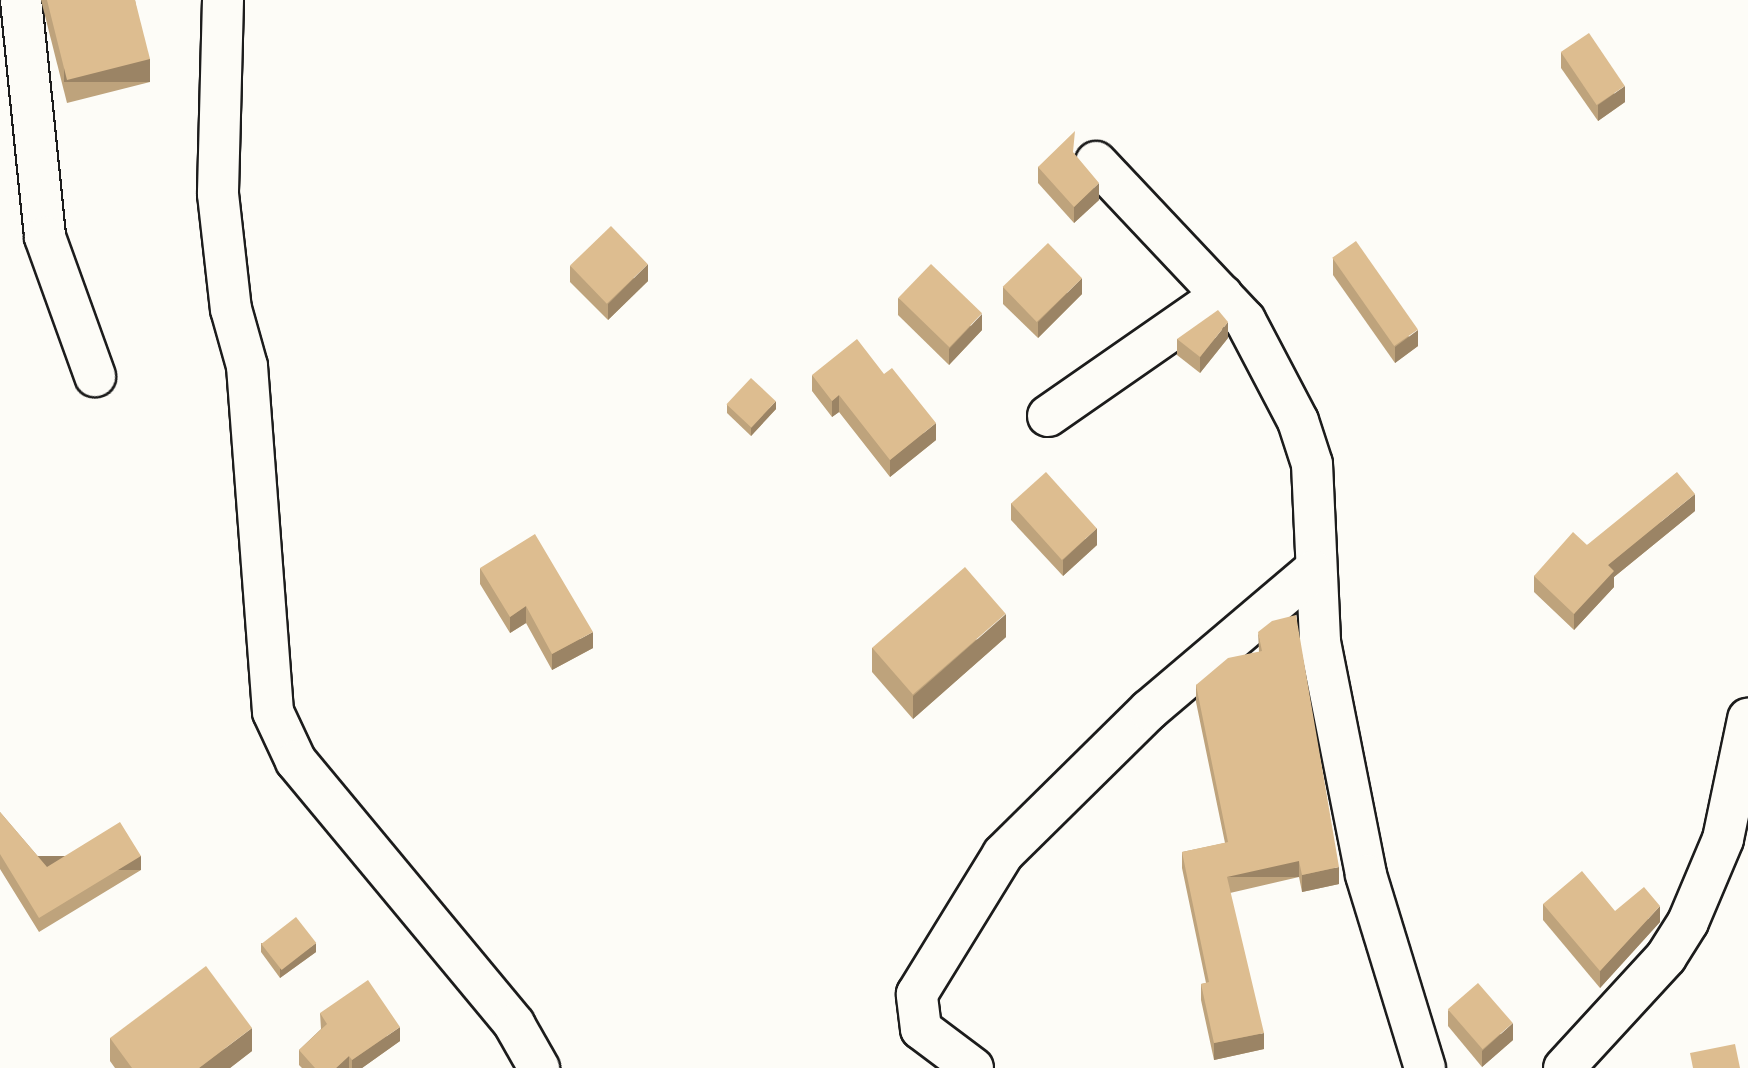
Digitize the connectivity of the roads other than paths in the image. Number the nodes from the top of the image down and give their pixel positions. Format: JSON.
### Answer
{"nodes":[{"id":1,"x":21,"y":0,"type":"edge"},
{"id":2,"x":223,"y":0,"type":"edge"},
{"id":3,"x":1096,"y":162,"type":"dead end"},
{"id":4,"x":1222,"y":295,"type":"junction"},
{"id":5,"x":96,"y":376,"type":"dead end"},
{"id":6,"x":1048,"y":416,"type":"dead end"},
{"id":7,"x":1313,"y":570,"type":"junction"},
{"id":8,"x":1748,"y":720,"type":"edge"},
{"id":9,"x":539,"y":1068,"type":"edge"},
{"id":10,"x":973,"y":1068,"type":"edge"},
{"id":11,"x":1425,"y":1068,"type":"edge"},
{"id":12,"x":1564,"y":1068,"type":"edge"}],
"edges":[{"from":1,"to":5,"type":"street"},
{"from":2,"to":9,"type":"street"},
{"from":3,"to":4,"type":"street"},
{"from":4,"to":6,"type":"street"},
{"from":4,"to":7,"type":"street"},
{"from":7,"to":10,"type":"street"},
{"from":7,"to":11,"type":"street"},
{"from":8,"to":12,"type":"street"}]}
